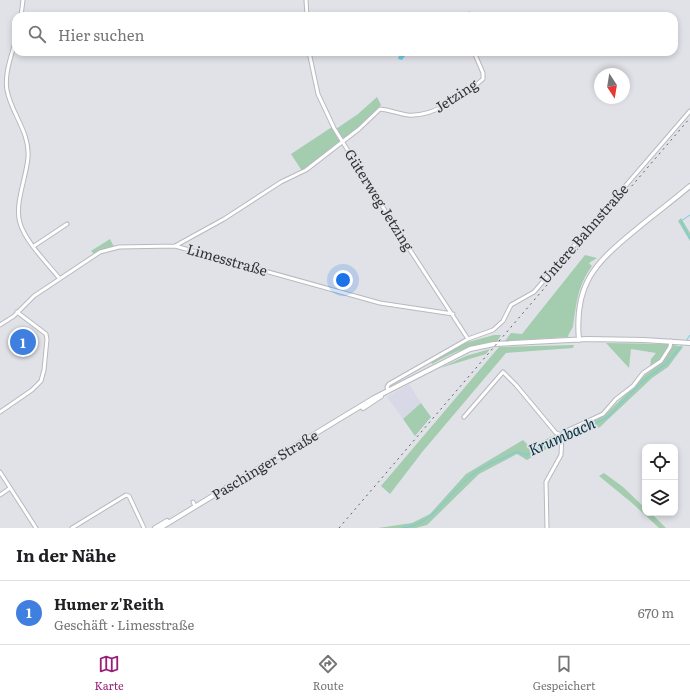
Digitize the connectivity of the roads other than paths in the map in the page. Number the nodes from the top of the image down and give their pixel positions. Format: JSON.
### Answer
{"nodes":[{"id":1,"x":23,"y":0,"type":"edge"},
{"id":2,"x":306,"y":0,"type":"edge"},
{"id":3,"x":22,"y":12,"type":"edge"},
{"id":4,"x":306,"y":12,"type":"edge"},
{"id":5,"x":12,"y":56,"type":"edge"},
{"id":6,"x":310,"y":56,"type":"edge"},
{"id":7,"x":476,"y":56,"type":"edge"},
{"id":8,"x":690,"y":111,"type":"edge"},
{"id":9,"x":343,"y":142,"type":"junction"},
{"id":10,"x":690,"y":186,"type":"edge"},
{"id":11,"x":67,"y":224,"type":"dead end"},
{"id":12,"x":34,"y":246,"type":"junction"},
{"id":13,"x":175,"y":246,"type":"junction"},
{"id":14,"x":59,"y":278,"type":"junction"},
{"id":15,"x":17,"y":312,"type":"junction"},
{"id":16,"x":453,"y":314,"type":"junction"},
{"id":17,"x":0,"y":325,"type":"edge"},
{"id":18,"x":468,"y":339,"type":"junction"},
{"id":19,"x":579,"y":340,"type":"junction"},
{"id":20,"x":671,"y":341,"type":"junction"},
{"id":21,"x":687,"y":343,"type":"edge"},
{"id":22,"x":388,"y":391,"type":"junction"},
{"id":23,"x":0,"y":412,"type":"edge"},
{"id":24,"x":464,"y":417,"type":"dead end"},
{"id":25,"x":562,"y":436,"type":"junction"},
{"id":26,"x":0,"y":472,"type":"edge"},
{"id":27,"x":10,"y":488,"type":"junction"},
{"id":28,"x":0,"y":495,"type":"edge"},
{"id":29,"x":182,"y":514,"type":"junction"},
{"id":30,"x":36,"y":527,"type":"edge"},
{"id":31,"x":72,"y":528,"type":"edge"},
{"id":32,"x":144,"y":528,"type":"edge"},
{"id":33,"x":155,"y":528,"type":"edge"},
{"id":34,"x":160,"y":528,"type":"edge"},
{"id":35,"x":547,"y":528,"type":"edge"}],
"edges":[{"from":1,"to":3,"type":"street"},
{"from":2,"to":4,"type":"street"},
{"from":5,"to":12,"type":"street"},
{"from":6,"to":9,"type":"street","name":"Güterweg Jetzing"},
{"from":7,"to":9,"type":"street","name":"Jetzing"},
{"from":8,"to":18,"type":"street","name":"Untere Bahnstraße"},
{"from":9,"to":13,"type":"street"},
{"from":9,"to":16,"type":"street","name":"Güterweg Jetzing"},
{"from":10,"to":19,"type":"street"},
{"from":11,"to":12,"type":"street"},
{"from":12,"to":14,"type":"street"},
{"from":13,"to":14,"type":"street","name":"Limesstraße"},
{"from":13,"to":16,"type":"street","name":"Limesstraße"},
{"from":14,"to":15,"type":"street","name":"Limesstraße"},
{"from":15,"to":17,"type":"street","name":"Limesstraße"},
{"from":15,"to":23,"type":"street"},
{"from":16,"to":18,"type":"street","name":"Güterweg Jetzing"},
{"from":18,"to":22,"type":"street","name":"Untere Bahnstraße"},
{"from":19,"to":20,"type":"street","name":"Paschinger Straße"},
{"from":19,"to":22,"type":"street","name":"Paschinger Straße"},
{"from":20,"to":21,"type":"street","name":"Paschinger Straße"},
{"from":20,"to":25,"type":"street"},
{"from":22,"to":29,"type":"street","name":"Paschinger Straße"},
{"from":24,"to":25,"type":"street"},
{"from":25,"to":35,"type":"street"},
{"from":26,"to":27,"type":"street"},
{"from":27,"to":28,"type":"street"},
{"from":27,"to":30,"type":"street"},
{"from":29,"to":33,"type":"street","name":"Paschinger Straße"},
{"from":29,"to":34,"type":"street","name":"Paschinger Straße"},
{"from":31,"to":32,"type":"street"}]}
